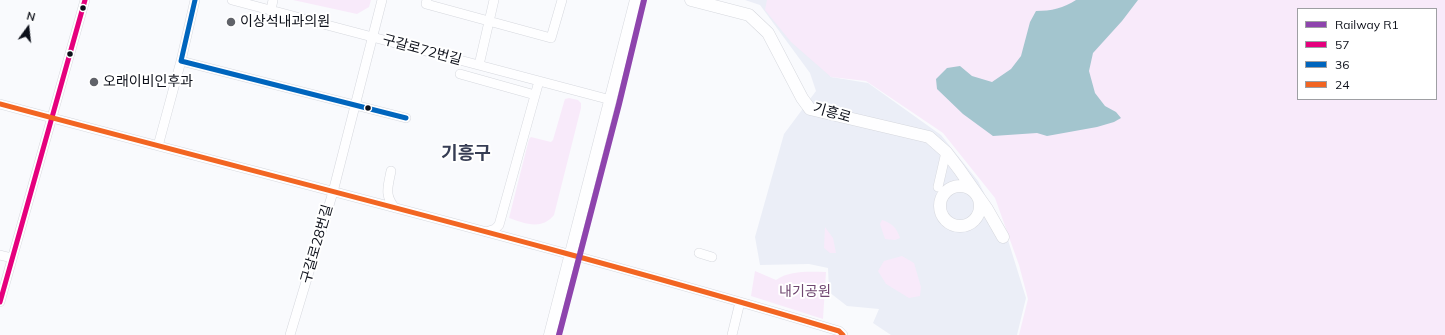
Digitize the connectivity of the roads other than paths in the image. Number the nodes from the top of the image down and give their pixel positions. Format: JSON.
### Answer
{"nodes":[{"id":1,"x":85,"y":0,"type":"edge"},
{"id":2,"x":195,"y":0,"type":"edge"},
{"id":3,"x":232,"y":0,"type":"edge"},
{"id":4,"x":274,"y":0,"type":"edge"},
{"id":5,"x":382,"y":0,"type":"edge"},
{"id":6,"x":427,"y":0,"type":"edge"},
{"id":7,"x":494,"y":0,"type":"edge"},
{"id":8,"x":562,"y":0,"type":"edge"},
{"id":9,"x":636,"y":0,"type":"edge"},
{"id":10,"x":691,"y":0,"type":"edge"},
{"id":11,"x":271,"y":10,"type":"junction"},
{"id":12,"x":489,"y":21,"type":"junction"},
{"id":13,"x":372,"y":37,"type":"junction"},
{"id":14,"x":181,"y":61,"type":"junction"},
{"id":15,"x":479,"y":65,"type":"junction"},
{"id":16,"x":460,"y":74,"type":"dead end"},
{"id":17,"x":539,"y":81,"type":"junction"},
{"id":18,"x":535,"y":94,"type":"junction"},
{"id":19,"x":611,"y":100,"type":"junction"},
{"id":20,"x":0,"y":104,"type":"edge"},
{"id":21,"x":355,"y":106,"type":"junction"},
{"id":22,"x":52,"y":118,"type":"junction"},
{"id":23,"x":406,"y":118,"type":"dead end"},
{"id":24,"x":158,"y":146,"type":"junction"},
{"id":25,"x":946,"y":152,"type":"junction"},
{"id":26,"x":391,"y":171,"type":"dead end"},
{"id":27,"x":938,"y":187,"type":"dead end"},
{"id":28,"x":333,"y":192,"type":"junction"},
{"id":29,"x":395,"y":208,"type":"junction"},
{"id":30,"x":484,"y":232,"type":"junction"},
{"id":31,"x":1003,"y":238,"type":"dead end"},
{"id":32,"x":700,"y":253,"type":"dead end"},
{"id":33,"x":570,"y":254,"type":"junction"},
{"id":34,"x":0,"y":255,"type":"edge"},
{"id":35,"x":712,"y":257,"type":"dead end"},
{"id":36,"x":12,"y":258,"type":"junction"},
{"id":37,"x":0,"y":302,"type":"edge"},
{"id":38,"x":740,"y":302,"type":"junction"},
{"id":39,"x":290,"y":335,"type":"edge"},
{"id":40,"x":550,"y":335,"type":"edge"},
{"id":41,"x":732,"y":335,"type":"edge"},
{"id":42,"x":843,"y":335,"type":"edge"}],
"edges":[{"from":1,"to":22,"type":"street"},
{"from":2,"to":14,"type":"street"},
{"from":3,"to":11,"type":"street","name":"구갈로72번길"},
{"from":4,"to":11,"type":"street"},
{"from":5,"to":13,"type":"street","name":"구갈로28번길"},
{"from":6,"to":12,"type":"street"},
{"from":7,"to":12,"type":"street"},
{"from":8,"to":12,"type":"street"},
{"from":9,"to":19,"type":"main road"},
{"from":10,"to":25,"type":"main road","name":"기흥로"},
{"from":11,"to":13,"type":"street","name":"구갈로72번길"},
{"from":12,"to":15,"type":"street"},
{"from":13,"to":15,"type":"street","name":"구갈로72번길"},
{"from":13,"to":21,"type":"street","name":"구갈로28번길"},
{"from":14,"to":21,"type":"street"},
{"from":14,"to":24,"type":"street"},
{"from":15,"to":17,"type":"street","name":"구갈로72번길"},
{"from":16,"to":18,"type":"street"},
{"from":17,"to":18,"type":"street"},
{"from":17,"to":19,"type":"street","name":"구갈로72번길"},
{"from":18,"to":30,"type":"street"},
{"from":19,"to":33,"type":"main road"},
{"from":20,"to":22,"type":"street"},
{"from":21,"to":23,"type":"street"},
{"from":21,"to":28,"type":"street","name":"구갈로28번길"},
{"from":22,"to":24,"type":"street"},
{"from":22,"to":36,"type":"street"},
{"from":24,"to":28,"type":"street"},
{"from":25,"to":27,"type":"street"},
{"from":25,"to":31,"type":"main road","name":"기흥로"},
{"from":26,"to":29,"type":"street"},
{"from":28,"to":29,"type":"street"},
{"from":28,"to":39,"type":"street","name":"구갈로28번길"},
{"from":29,"to":30,"type":"street"},
{"from":30,"to":33,"type":"street"},
{"from":32,"to":35,"type":"street"},
{"from":33,"to":38,"type":"street"},
{"from":33,"to":40,"type":"main road"},
{"from":34,"to":36,"type":"street"},
{"from":36,"to":37,"type":"street"},
{"from":38,"to":41,"type":"street"},
{"from":38,"to":42,"type":"street"}]}
